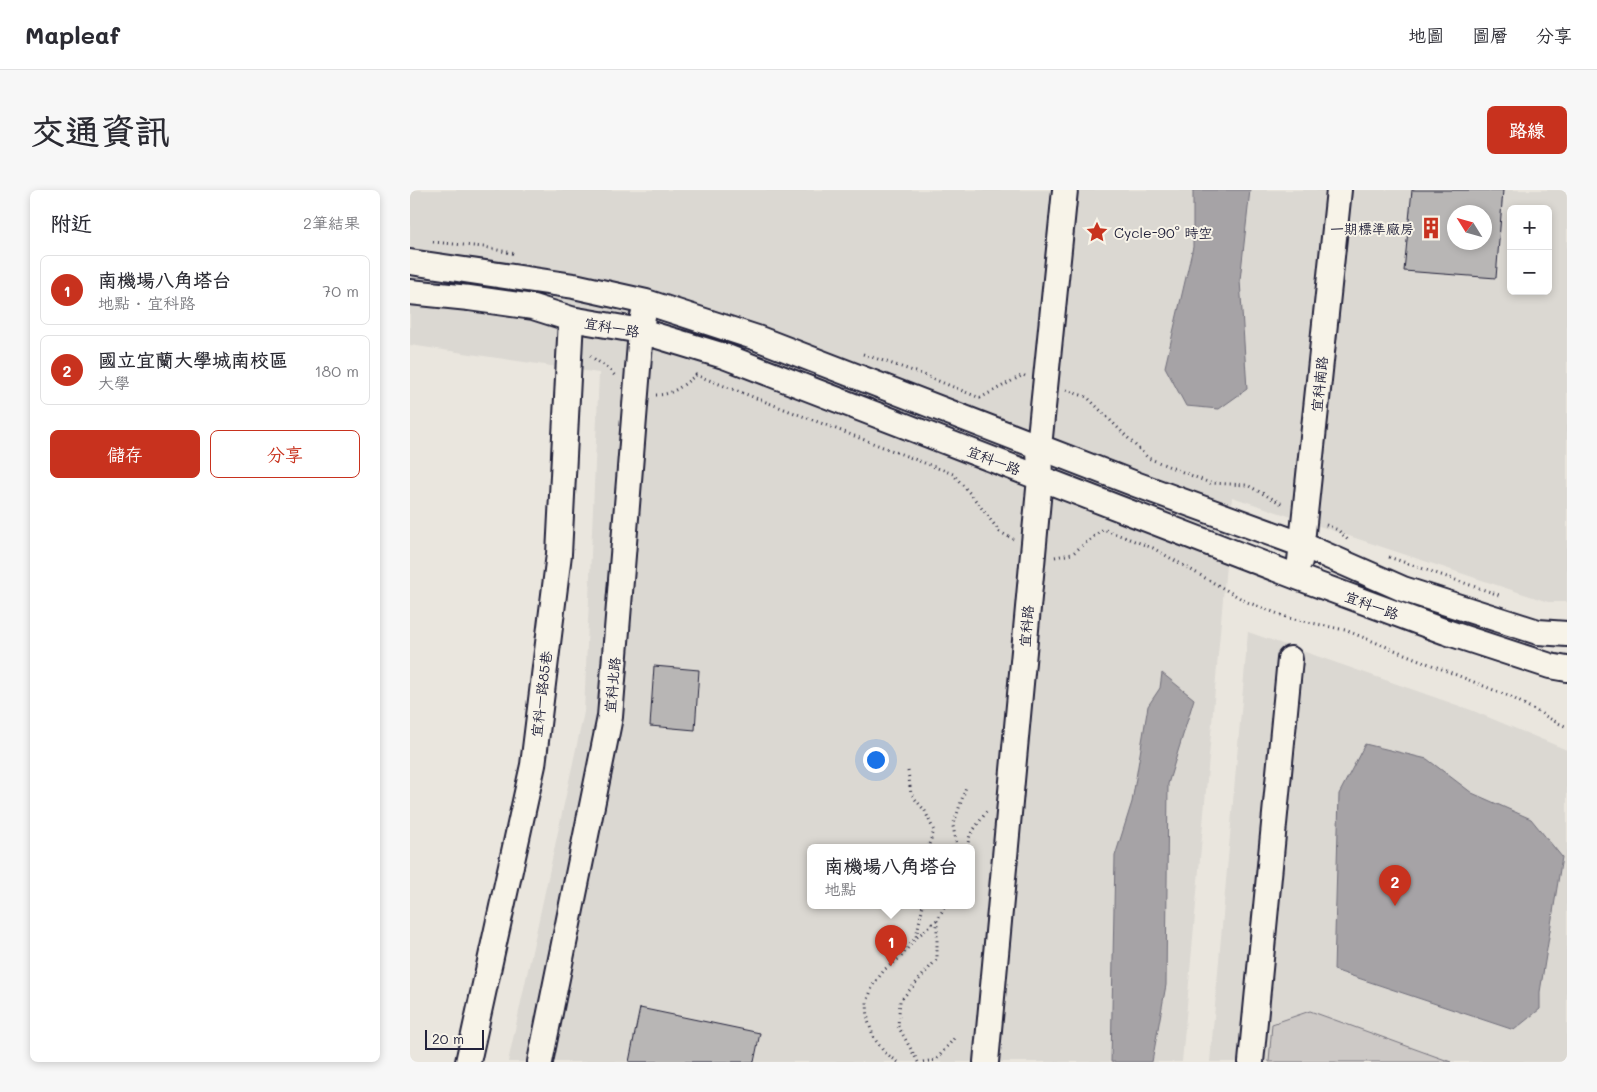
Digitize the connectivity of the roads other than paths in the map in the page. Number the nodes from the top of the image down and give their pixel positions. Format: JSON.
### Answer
{"nodes":[{"id":1,"x":1065,"y":190,"type":"edge"},
{"id":2,"x":1339,"y":190,"type":"edge"},
{"id":3,"x":410,"y":262,"type":"edge"},
{"id":4,"x":410,"y":292,"type":"edge"},
{"id":5,"x":646,"y":302,"type":"junction"},
{"id":6,"x":570,"y":330,"type":"junction"},
{"id":7,"x":641,"y":331,"type":"junction"},
{"id":8,"x":1039,"y":447,"type":"junction"},
{"id":9,"x":1040,"y":478,"type":"junction"},
{"id":10,"x":1303,"y":545,"type":"junction"},
{"id":11,"x":1297,"y":577,"type":"junction"},
{"id":12,"x":1567,"y":634,"type":"edge"},
{"id":13,"x":1290,"y":659,"type":"dead end"},
{"id":14,"x":1567,"y":669,"type":"edge"},
{"id":15,"x":468,"y":1062,"type":"edge"},
{"id":16,"x":540,"y":1062,"type":"edge"},
{"id":17,"x":986,"y":1062,"type":"edge"},
{"id":18,"x":1251,"y":1062,"type":"edge"}],
"edges":[{"from":1,"to":8,"type":"street","name":"宜科路"},
{"from":2,"to":10,"type":"street","name":"宜科南路"},
{"from":3,"to":5,"type":"street","name":"宜科一路"},
{"from":4,"to":6,"type":"street","name":"宜科一路"},
{"from":5,"to":7,"type":"street","name":"宜科北路"},
{"from":5,"to":8,"type":"street","name":"宜科一路"},
{"from":6,"to":7,"type":"street","name":"宜科一路"},
{"from":6,"to":15,"type":"street","name":"宜科一路85巷"},
{"from":7,"to":9,"type":"street","name":"宜科一路"},
{"from":7,"to":16,"type":"street","name":"宜科北路"},
{"from":8,"to":9,"type":"street","name":"宜科路"},
{"from":8,"to":10,"type":"street","name":"宜科一路"},
{"from":9,"to":11,"type":"street","name":"宜科一路"},
{"from":9,"to":17,"type":"street","name":"宜科路"},
{"from":10,"to":11,"type":"street","name":"宜科南路"},
{"from":10,"to":12,"type":"street","name":"宜科一路"},
{"from":11,"to":14,"type":"street","name":"宜科一路"},
{"from":13,"to":18,"type":"street"}]}
